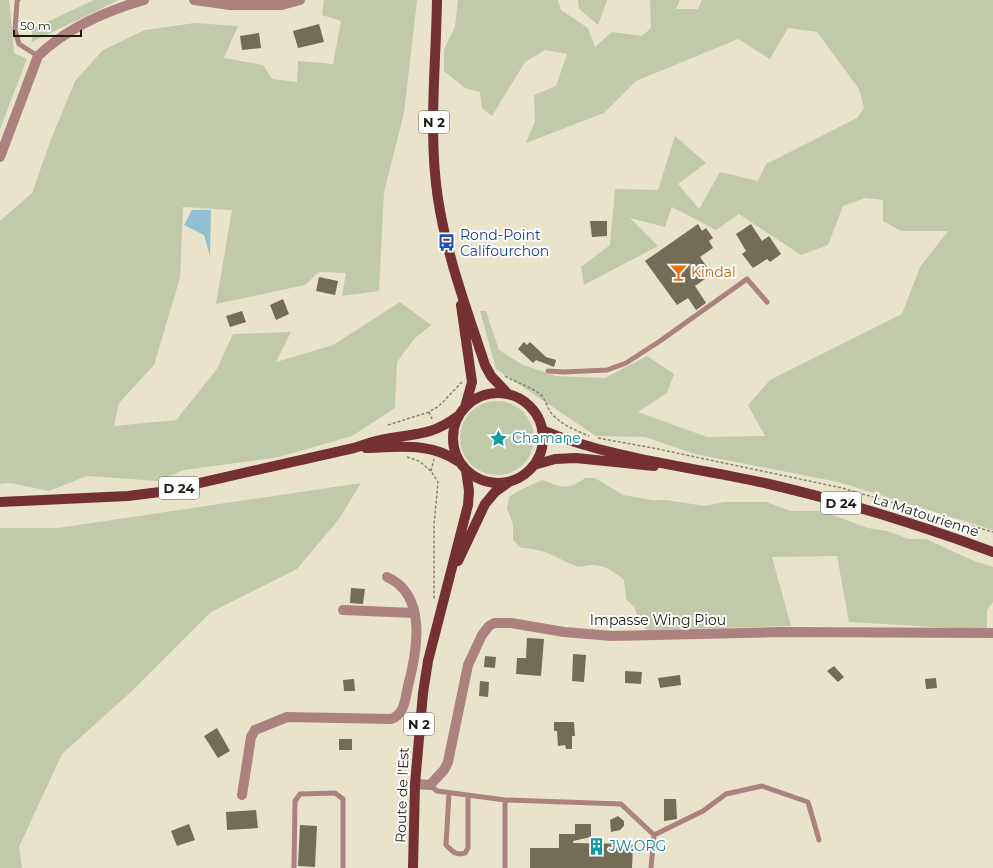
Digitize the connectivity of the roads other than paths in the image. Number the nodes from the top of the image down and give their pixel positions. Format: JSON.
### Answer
{"nodes":[{"id":1,"x":18,"y":0,"type":"edge"},
{"id":2,"x":144,"y":0,"type":"edge"},
{"id":3,"x":194,"y":0,"type":"edge"},
{"id":4,"x":300,"y":0,"type":"edge"},
{"id":5,"x":437,"y":0,"type":"edge"},
{"id":6,"x":38,"y":56,"type":"junction"},
{"id":7,"x":0,"y":157,"type":"edge"},
{"id":8,"x":460,"y":292,"type":"junction"},
{"id":9,"x":767,"y":302,"type":"dead end"},
{"id":10,"x":548,"y":371,"type":"dead end"},
{"id":11,"x":508,"y":394,"type":"junction"},
{"id":12,"x":465,"y":407,"type":"junction"},
{"id":13,"x":458,"y":416,"type":"junction"},
{"id":14,"x":542,"y":430,"type":"junction"},
{"id":15,"x":354,"y":448,"type":"junction"},
{"id":16,"x":534,"y":465,"type":"junction"},
{"id":17,"x":463,"y":466,"type":"junction"},
{"id":18,"x":686,"y":468,"type":"junction"},
{"id":19,"x":512,"y":481,"type":"junction"},
{"id":20,"x":0,"y":502,"type":"edge"},
{"id":21,"x":993,"y":552,"type":"edge"},
{"id":22,"x":387,"y":577,"type":"dead end"},
{"id":23,"x":448,"y":583,"type":"junction"},
{"id":24,"x":343,"y":610,"type":"dead end"},
{"id":25,"x":414,"y":613,"type":"junction"},
{"id":26,"x":993,"y":633,"type":"edge"},
{"id":27,"x":415,"y":661,"type":"junction"},
{"id":28,"x":428,"y":661,"type":"junction"},
{"id":29,"x":415,"y":784,"type":"junction"},
{"id":30,"x":430,"y":785,"type":"junction"},
{"id":31,"x":449,"y":793,"type":"junction"},
{"id":32,"x":242,"y":795,"type":"dead end"},
{"id":33,"x":468,"y":795,"type":"junction"},
{"id":34,"x":505,"y":800,"type":"junction"},
{"id":35,"x":654,"y":835,"type":"junction"},
{"id":36,"x":818,"y":840,"type":"dead end"},
{"id":37,"x":294,"y":868,"type":"edge"},
{"id":38,"x":343,"y":868,"type":"edge"},
{"id":39,"x":413,"y":868,"type":"edge"},
{"id":40,"x":505,"y":868,"type":"edge"},
{"id":41,"x":651,"y":868,"type":"edge"}],
"edges":[{"from":1,"to":6,"type":"lane"},
{"from":2,"to":6,"type":"street"},
{"from":3,"to":4,"type":"street"},
{"from":5,"to":8,"type":"main road","number":"N 2"},
{"from":6,"to":7,"type":"street"},
{"from":8,"to":11,"type":"main road","number":"N 2"},
{"from":8,"to":12,"type":"main road","number":"N 2"},
{"from":9,"to":10,"type":"lane"},
{"from":11,"to":12,"type":"main road","number":"N 2"},
{"from":11,"to":14,"type":"main road","number":"N 2"},
{"from":12,"to":13,"type":"main road","number":"N 2"},
{"from":13,"to":15,"type":"main road","number":"D 24"},
{"from":13,"to":17,"type":"main road","number":"N 2"},
{"from":14,"to":16,"type":"main road","number":"N 2"},
{"from":14,"to":18,"type":"main road","name":"La Matourienne","number":"D 24"},
{"from":15,"to":17,"type":"main road","number":"D 24"},
{"from":15,"to":20,"type":"main road","number":"D 24"},
{"from":16,"to":18,"type":"main road","name":"La Matourienne","number":"D 24"},
{"from":16,"to":19,"type":"main road","number":"N 2"},
{"from":17,"to":19,"type":"main road","number":"N 2"},
{"from":17,"to":23,"type":"main road","name":"Route de l'Est","number":"N 2"},
{"from":18,"to":21,"type":"main road","name":"La Matourienne","number":"D 24"},
{"from":19,"to":23,"type":"main road","name":"Route de l'Est","number":"N 2"},
{"from":22,"to":25,"type":"street"},
{"from":23,"to":28,"type":"main road","name":"Route de l'Est","number":"N 2"},
{"from":24,"to":25,"type":"street"},
{"from":25,"to":27,"type":"street"},
{"from":26,"to":30,"type":"street","name":"Impasse Wing Piou"},
{"from":27,"to":28,"type":"street"},
{"from":27,"to":32,"type":"street"},
{"from":28,"to":29,"type":"main road","name":"Route de l'Est","number":"N 2"},
{"from":29,"to":30,"type":"street"},
{"from":29,"to":39,"type":"main road","name":"Route de l'Est","number":"N 2"},
{"from":30,"to":31,"type":"lane"},
{"from":31,"to":33,"type":"lane"},
{"from":31,"to":33,"type":"lane"},
{"from":33,"to":34,"type":"lane"},
{"from":34,"to":35,"type":"lane"},
{"from":34,"to":40,"type":"lane"},
{"from":35,"to":36,"type":"lane"},
{"from":35,"to":41,"type":"lane"},
{"from":37,"to":38,"type":"lane"}]}
